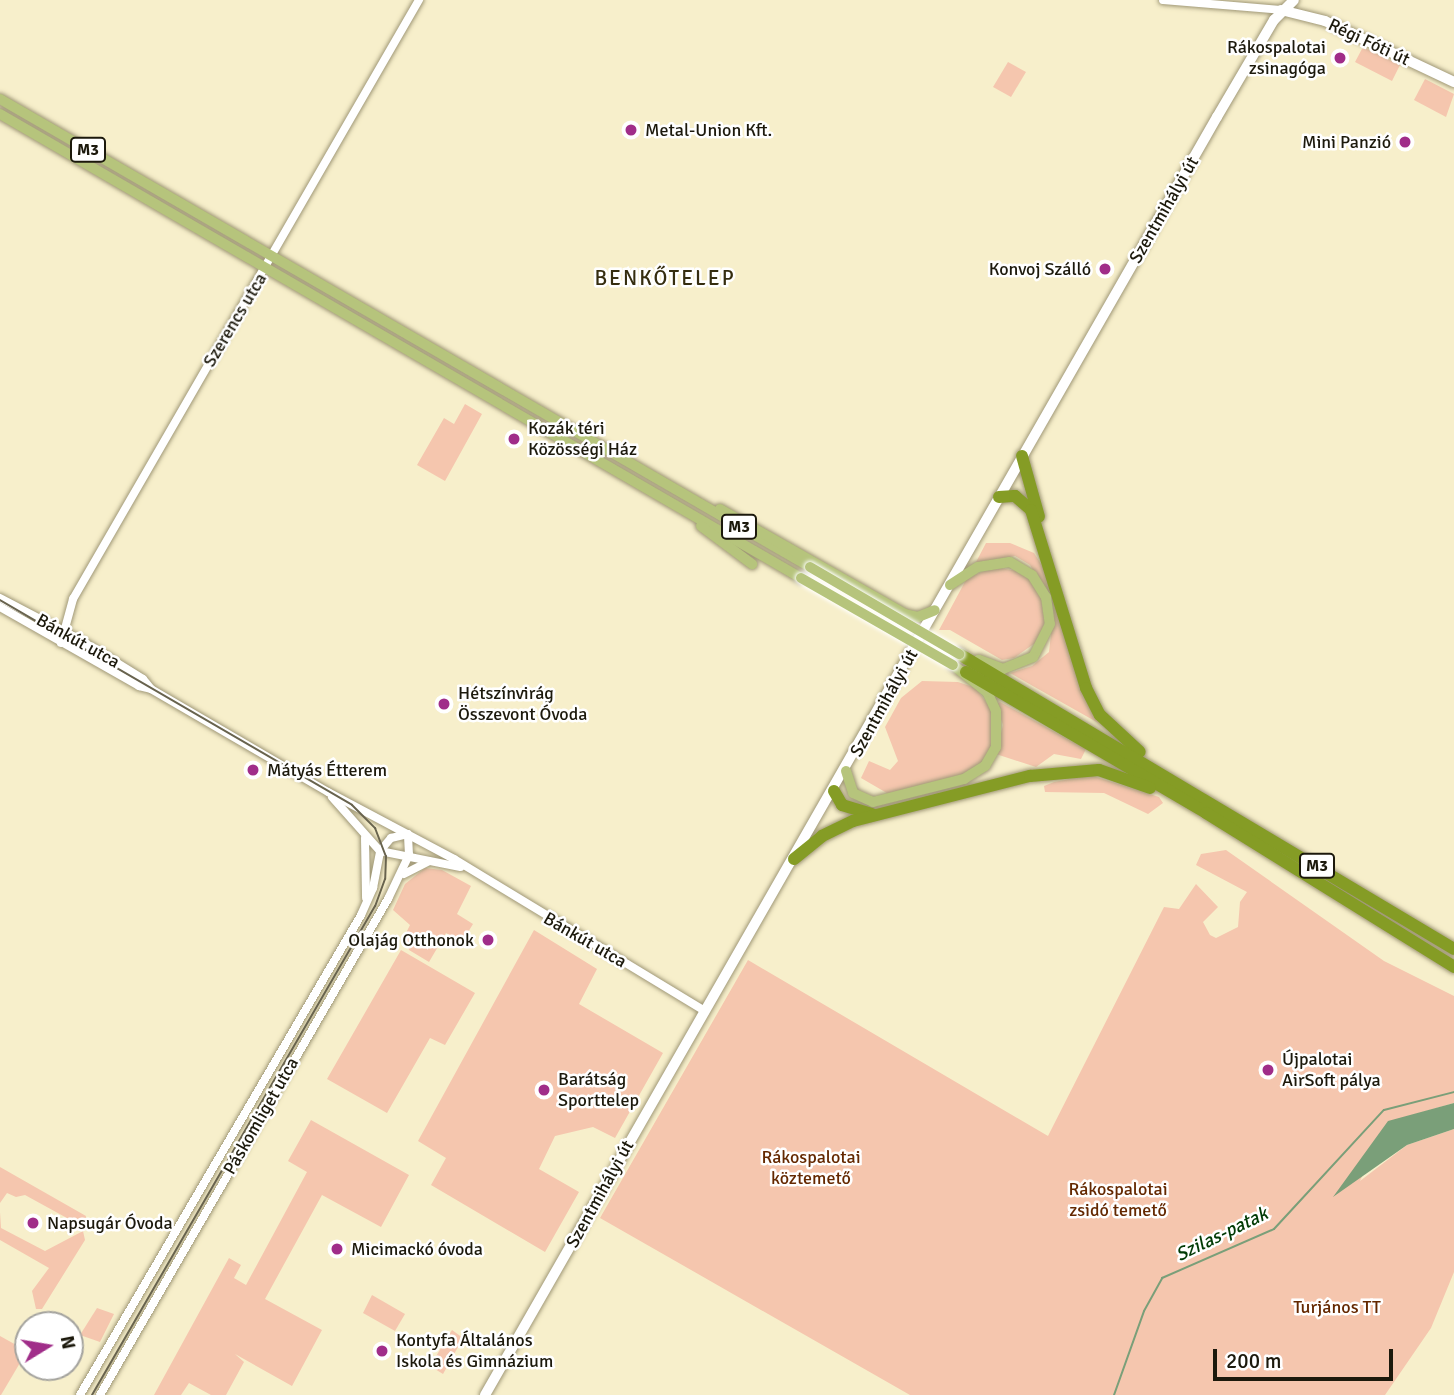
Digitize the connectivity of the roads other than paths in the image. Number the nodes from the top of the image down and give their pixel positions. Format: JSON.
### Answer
{"nodes":[{"id":1,"x":419,"y":0,"type":"edge"},
{"id":2,"x":1163,"y":0,"type":"edge"},
{"id":3,"x":1294,"y":0,"type":"edge"},
{"id":4,"x":1282,"y":5,"type":"edge"},
{"id":5,"x":1454,"y":82,"type":"edge"},
{"id":6,"x":0,"y":99,"type":"edge"},
{"id":7,"x":0,"y":114,"type":"edge"},
{"id":8,"x":273,"y":256,"type":"junction"},
{"id":9,"x":266,"y":269,"type":"junction"},
{"id":10,"x":1023,"y":456,"type":"junction"},
{"id":11,"x":669,"y":487,"type":"junction"},
{"id":12,"x":662,"y":497,"type":"junction"},
{"id":13,"x":999,"y":497,"type":"junction"},
{"id":14,"x":1043,"y":542,"type":"junction"},
{"id":15,"x":752,"y":564,"type":"dead end"},
{"id":16,"x":950,"y":585,"type":"junction"},
{"id":17,"x":0,"y":598,"type":"edge"},
{"id":18,"x":0,"y":607,"type":"edge"},
{"id":19,"x":935,"y":610,"type":"junction"},
{"id":20,"x":64,"y":632,"type":"junction"},
{"id":21,"x":61,"y":643,"type":"junction"},
{"id":22,"x":956,"y":659,"type":"junction"},
{"id":23,"x":966,"y":672,"type":"junction"},
{"id":24,"x":151,"y":689,"type":"junction"},
{"id":25,"x":846,"y":771,"type":"junction"},
{"id":26,"x":1185,"y":785,"type":"junction"},
{"id":27,"x":834,"y":790,"type":"junction"},
{"id":28,"x":327,"y":792,"type":"junction"},
{"id":29,"x":883,"y":813,"type":"junction"},
{"id":30,"x":1206,"y":813,"type":"junction"},
{"id":31,"x":364,"y":832,"type":"junction"},
{"id":32,"x":408,"y":834,"type":"junction"},
{"id":33,"x":380,"y":850,"type":"junction"},
{"id":34,"x":409,"y":855,"type":"junction"},
{"id":35,"x":794,"y":859,"type":"junction"},
{"id":36,"x":434,"y":860,"type":"junction"},
{"id":37,"x":466,"y":870,"type":"junction"},
{"id":38,"x":397,"y":881,"type":"junction"},
{"id":39,"x":364,"y":909,"type":"junction"},
{"id":40,"x":1454,"y":949,"type":"edge"},
{"id":41,"x":1454,"y":967,"type":"edge"},
{"id":42,"x":703,"y":1010,"type":"junction"},
{"id":43,"x":100,"y":1362,"type":"junction"},
{"id":44,"x":114,"y":1370,"type":"junction"},
{"id":45,"x":80,"y":1395,"type":"edge"},
{"id":46,"x":100,"y":1395,"type":"edge"},
{"id":47,"x":485,"y":1395,"type":"edge"}],
"edges":[{"from":1,"to":8,"type":"street","name":"Szerencs utca"},
{"from":2,"to":4,"type":"street"},
{"from":3,"to":4,"type":"main road"},
{"from":4,"to":5,"type":"main road","name":"Régi Fóti út"},
{"from":4,"to":10,"type":"main road","name":"Szentmihályi út"},
{"from":6,"to":8,"type":"main road","number":"M3"},
{"from":7,"to":9,"type":"main road","number":"M3"},
{"from":8,"to":9,"type":"street","name":"Szerencs utca"},
{"from":8,"to":11,"type":"main road","number":"M3"},
{"from":9,"to":12,"type":"main road","number":"M3"},
{"from":9,"to":20,"type":"street","name":"Szerencs utca"},
{"from":10,"to":13,"type":"main road","name":"Szentmihályi út"},
{"from":10,"to":14,"type":"highway"},
{"from":11,"to":19,"type":"main road"},
{"from":11,"to":22,"type":"main road","number":"M3","bridge":true},
{"from":12,"to":15,"type":"main road"},
{"from":12,"to":22,"type":"main road","number":"M3","bridge":true},
{"from":13,"to":14,"type":"highway"},
{"from":13,"to":16,"type":"main road","name":"Szentmihályi út"},
{"from":14,"to":26,"type":"highway"},
{"from":16,"to":19,"type":"main road","name":"Szentmihályi út"},
{"from":16,"to":22,"type":"main road"},
{"from":17,"to":20,"type":"street","name":"Bánkút utca"},
{"from":18,"to":21,"type":"street","name":"Bánkút utca"},
{"from":19,"to":25,"type":"main road","name":"Szentmihályi út"},
{"from":20,"to":21,"type":"street","name":"Szerencs utca"},
{"from":20,"to":24,"type":"street","name":"Bánkút utca"},
{"from":21,"to":24,"type":"street","name":"Bánkút utca"},
{"from":22,"to":23,"type":"main road","number":"M3"},
{"from":22,"to":26,"type":"highway","number":"M3"},
{"from":23,"to":25,"type":"main road"},
{"from":23,"to":30,"type":"highway","number":"M3"},
{"from":24,"to":28,"type":"street","name":"Bánkút utca"},
{"from":25,"to":27,"type":"main road","name":"Szentmihályi út"},
{"from":26,"to":40,"type":"highway","number":"M3"},
{"from":27,"to":29,"type":"highway"},
{"from":27,"to":35,"type":"main road","name":"Szentmihályi út"},
{"from":28,"to":31,"type":"street","name":"Bánkút utca"},
{"from":28,"to":32,"type":"street","name":"Bánkút utca"},
{"from":29,"to":30,"type":"highway"},
{"from":29,"to":35,"type":"highway"},
{"from":30,"to":41,"type":"highway","number":"M3"},
{"from":31,"to":33,"type":"street","name":"Bánkút utca"},
{"from":31,"to":39,"type":"street","name":"Páskomliget utca"},
{"from":32,"to":33,"type":"street"},
{"from":32,"to":34,"type":"street","name":"Páskomliget utca"},
{"from":32,"to":37,"type":"street","name":"Bánkút utca"},
{"from":33,"to":34,"type":"street","name":"Bánkút utca"},
{"from":33,"to":39,"type":"street","name":"Páskomliget utca"},
{"from":34,"to":36,"type":"street","name":"Bánkút utca"},
{"from":34,"to":38,"type":"street","name":"Páskomliget utca"},
{"from":35,"to":42,"type":"main road","name":"Szentmihályi út"},
{"from":36,"to":37,"type":"street","name":"Bánkút utca"},
{"from":36,"to":38,"type":"street"},
{"from":37,"to":42,"type":"street","name":"Bánkút utca"},
{"from":38,"to":44,"type":"street","name":"Páskomliget utca"},
{"from":39,"to":43,"type":"street","name":"Páskomliget utca"},
{"from":42,"to":47,"type":"main road","name":"Szentmihályi út"},
{"from":43,"to":44,"type":"street"},
{"from":43,"to":45,"type":"street","name":"Páskomliget utca"},
{"from":44,"to":46,"type":"street","name":"Páskomliget utca"}]}
